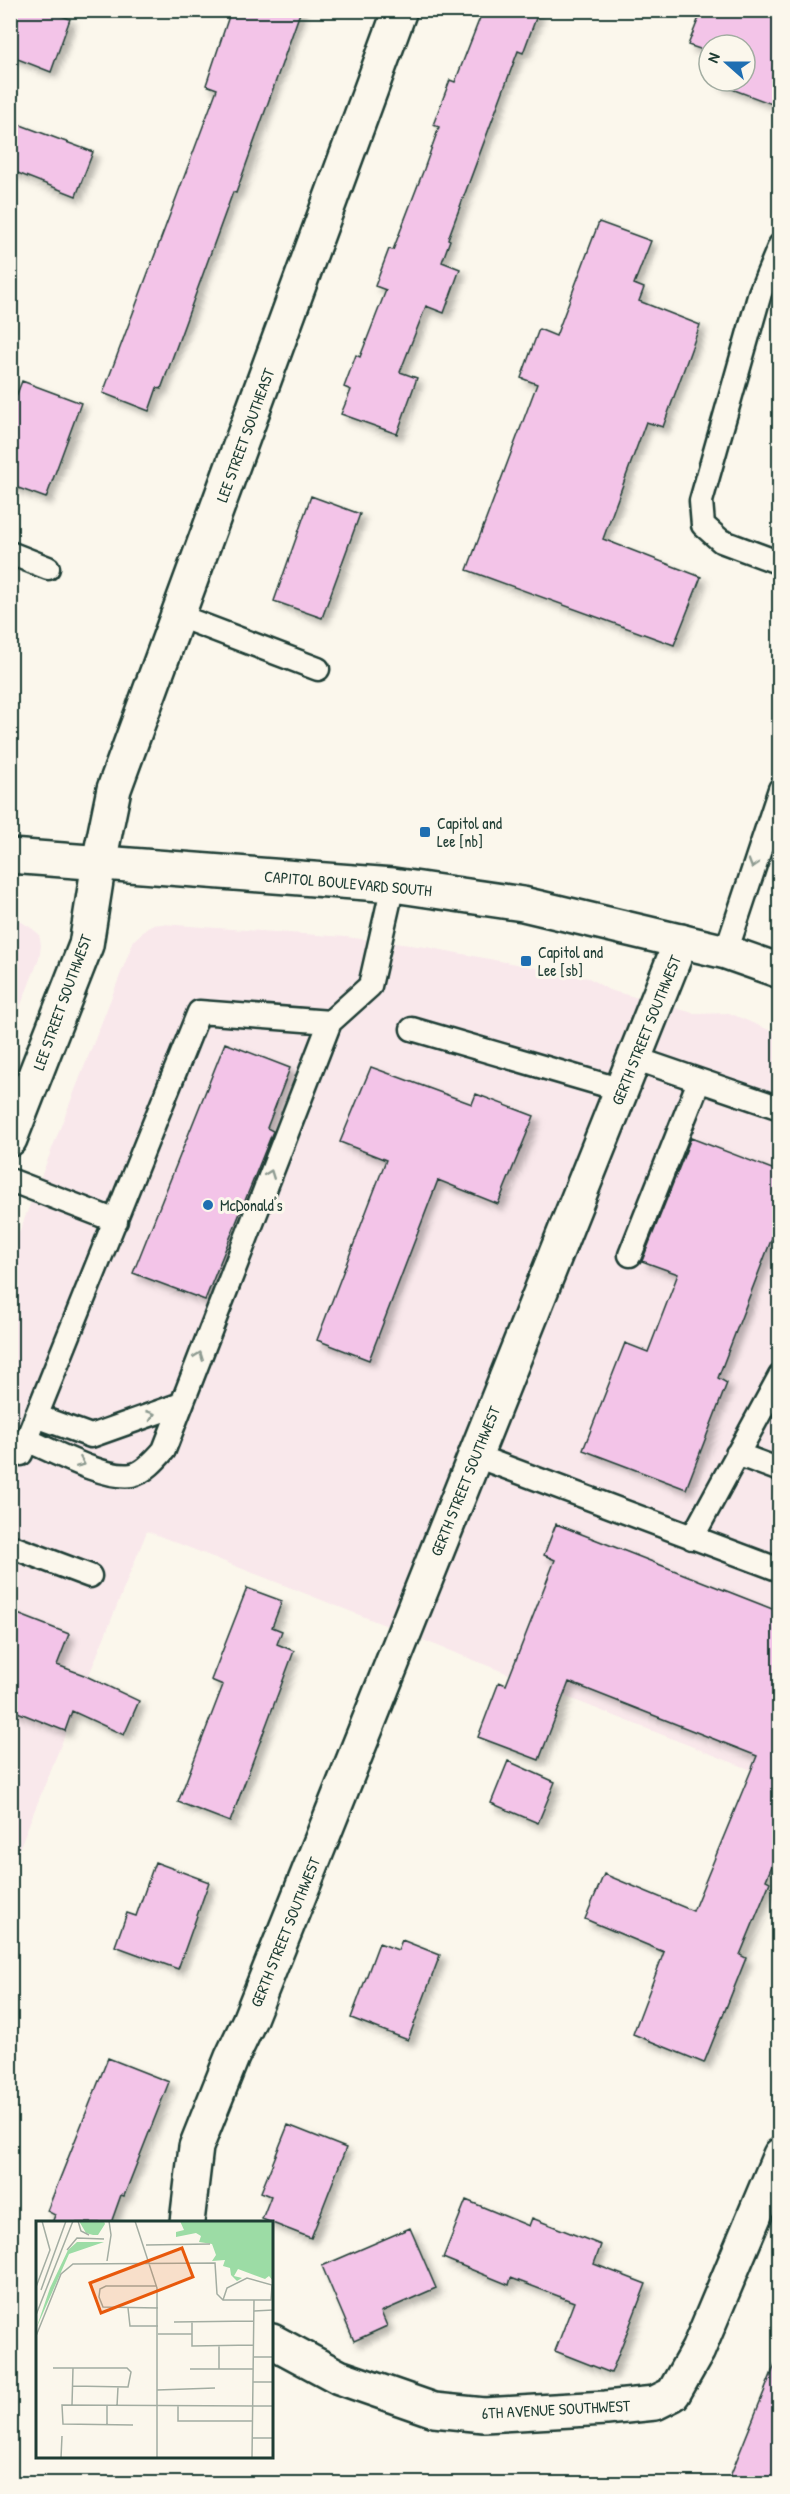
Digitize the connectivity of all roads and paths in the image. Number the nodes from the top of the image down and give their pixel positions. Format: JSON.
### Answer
{"nodes":[{"id":1,"x":400,"y":10,"type":"edge"},
{"id":2,"x":780,"y":245,"type":"edge"},
{"id":3,"x":10,"y":553,"type":"edge"},
{"id":4,"x":780,"y":563,"type":"edge"},
{"id":5,"x":48,"y":568,"type":"dead end"},
{"id":6,"x":179,"y":616,"type":"junction"},
{"id":7,"x":318,"y":669,"type":"dead end"},
{"id":8,"x":780,"y":789,"type":"edge"},
{"id":9,"x":10,"y":856,"type":"edge"},
{"id":10,"x":99,"y":862,"type":"junction"},
{"id":11,"x":393,"y":885,"type":"junction"},
{"id":12,"x":681,"y":941,"type":"junction"},
{"id":13,"x":726,"y":952,"type":"junction"},
{"id":14,"x":780,"y":971,"type":"edge"},
{"id":15,"x":330,"y":1022,"type":"junction"},
{"id":16,"x":412,"y":1029,"type":"dead end"},
{"id":17,"x":634,"y":1058,"type":"junction"},
{"id":18,"x":699,"y":1081,"type":"junction"},
{"id":19,"x":622,"y":1090,"type":"junction"},
{"id":20,"x":780,"y":1108,"type":"edge"},
{"id":21,"x":10,"y":1139,"type":"edge"},
{"id":22,"x":10,"y":1180,"type":"edge"},
{"id":23,"x":116,"y":1221,"type":"junction"},
{"id":24,"x":630,"y":1255,"type":"dead end"},
{"id":25,"x":780,"y":1376,"type":"edge"},
{"id":26,"x":181,"y":1404,"type":"junction"},
{"id":27,"x":36,"y":1416,"type":"junction"},
{"id":28,"x":737,"y":1454,"type":"junction"},
{"id":29,"x":476,"y":1456,"type":"junction"},
{"id":30,"x":780,"y":1470,"type":"edge"},
{"id":31,"x":692,"y":1538,"type":"junction"},
{"id":32,"x":10,"y":1546,"type":"edge"},
{"id":33,"x":780,"y":1570,"type":"edge"},
{"id":34,"x":90,"y":1576,"type":"dead end"},
{"id":35,"x":780,"y":2155,"type":"edge"},
{"id":36,"x":188,"y":2221,"type":"edge"},
{"id":37,"x":273,"y":2342,"type":"edge"}],
"edges":[{"from":1,"to":6,"type":"street","name":"LEE STREET SOUTHEAST"},
{"from":2,"to":4,"type":"lane"},
{"from":3,"to":5,"type":"lane"},
{"from":6,"to":7,"type":"lane"},
{"from":6,"to":10,"type":"street","name":"LEE STREET SOUTHEAST"},
{"from":8,"to":13,"type":"lane","one_way":true},
{"from":9,"to":10,"type":"street","name":"CAPITOL BOULEVARD SOUTH"},
{"from":10,"to":11,"type":"street","name":"CAPITOL BOULEVARD SOUTH"},
{"from":10,"to":21,"type":"street","name":"LEE STREET SOUTHWEST"},
{"from":11,"to":12,"type":"street","name":"CAPITOL BOULEVARD SOUTH"},
{"from":11,"to":15,"type":"lane"},
{"from":12,"to":13,"type":"street","name":"CAPITOL BOULEVARD SOUTH"},
{"from":12,"to":17,"type":"street","name":"GERTH STREET SOUTHWEST"},
{"from":13,"to":14,"type":"street"},
{"from":15,"to":23,"type":"lane"},
{"from":26,"to":15,"type":"lane","one_way":true},
{"from":16,"to":19,"type":"lane"},
{"from":17,"to":18,"type":"lane"},
{"from":17,"to":19,"type":"street","name":"GERTH STREET SOUTHWEST"},
{"from":18,"to":20,"type":"lane"},
{"from":18,"to":24,"type":"lane"},
{"from":19,"to":29,"type":"street","name":"GERTH STREET SOUTHWEST"},
{"from":22,"to":23,"type":"lane"},
{"from":23,"to":27,"type":"lane"},
{"from":25,"to":28,"type":"lane"},
{"from":27,"to":26,"type":"lane","one_way":true},
{"from":27,"to":26,"type":"lane","one_way":true},
{"from":28,"to":30,"type":"lane"},
{"from":28,"to":31,"type":"lane"},
{"from":29,"to":31,"type":"lane"},
{"from":29,"to":36,"type":"street","name":"GERTH STREET SOUTHWEST"},
{"from":31,"to":33,"type":"lane"},
{"from":32,"to":34,"type":"lane"},
{"from":35,"to":37,"type":"street","name":"6TH AVENUE SOUTHWEST"}]}
